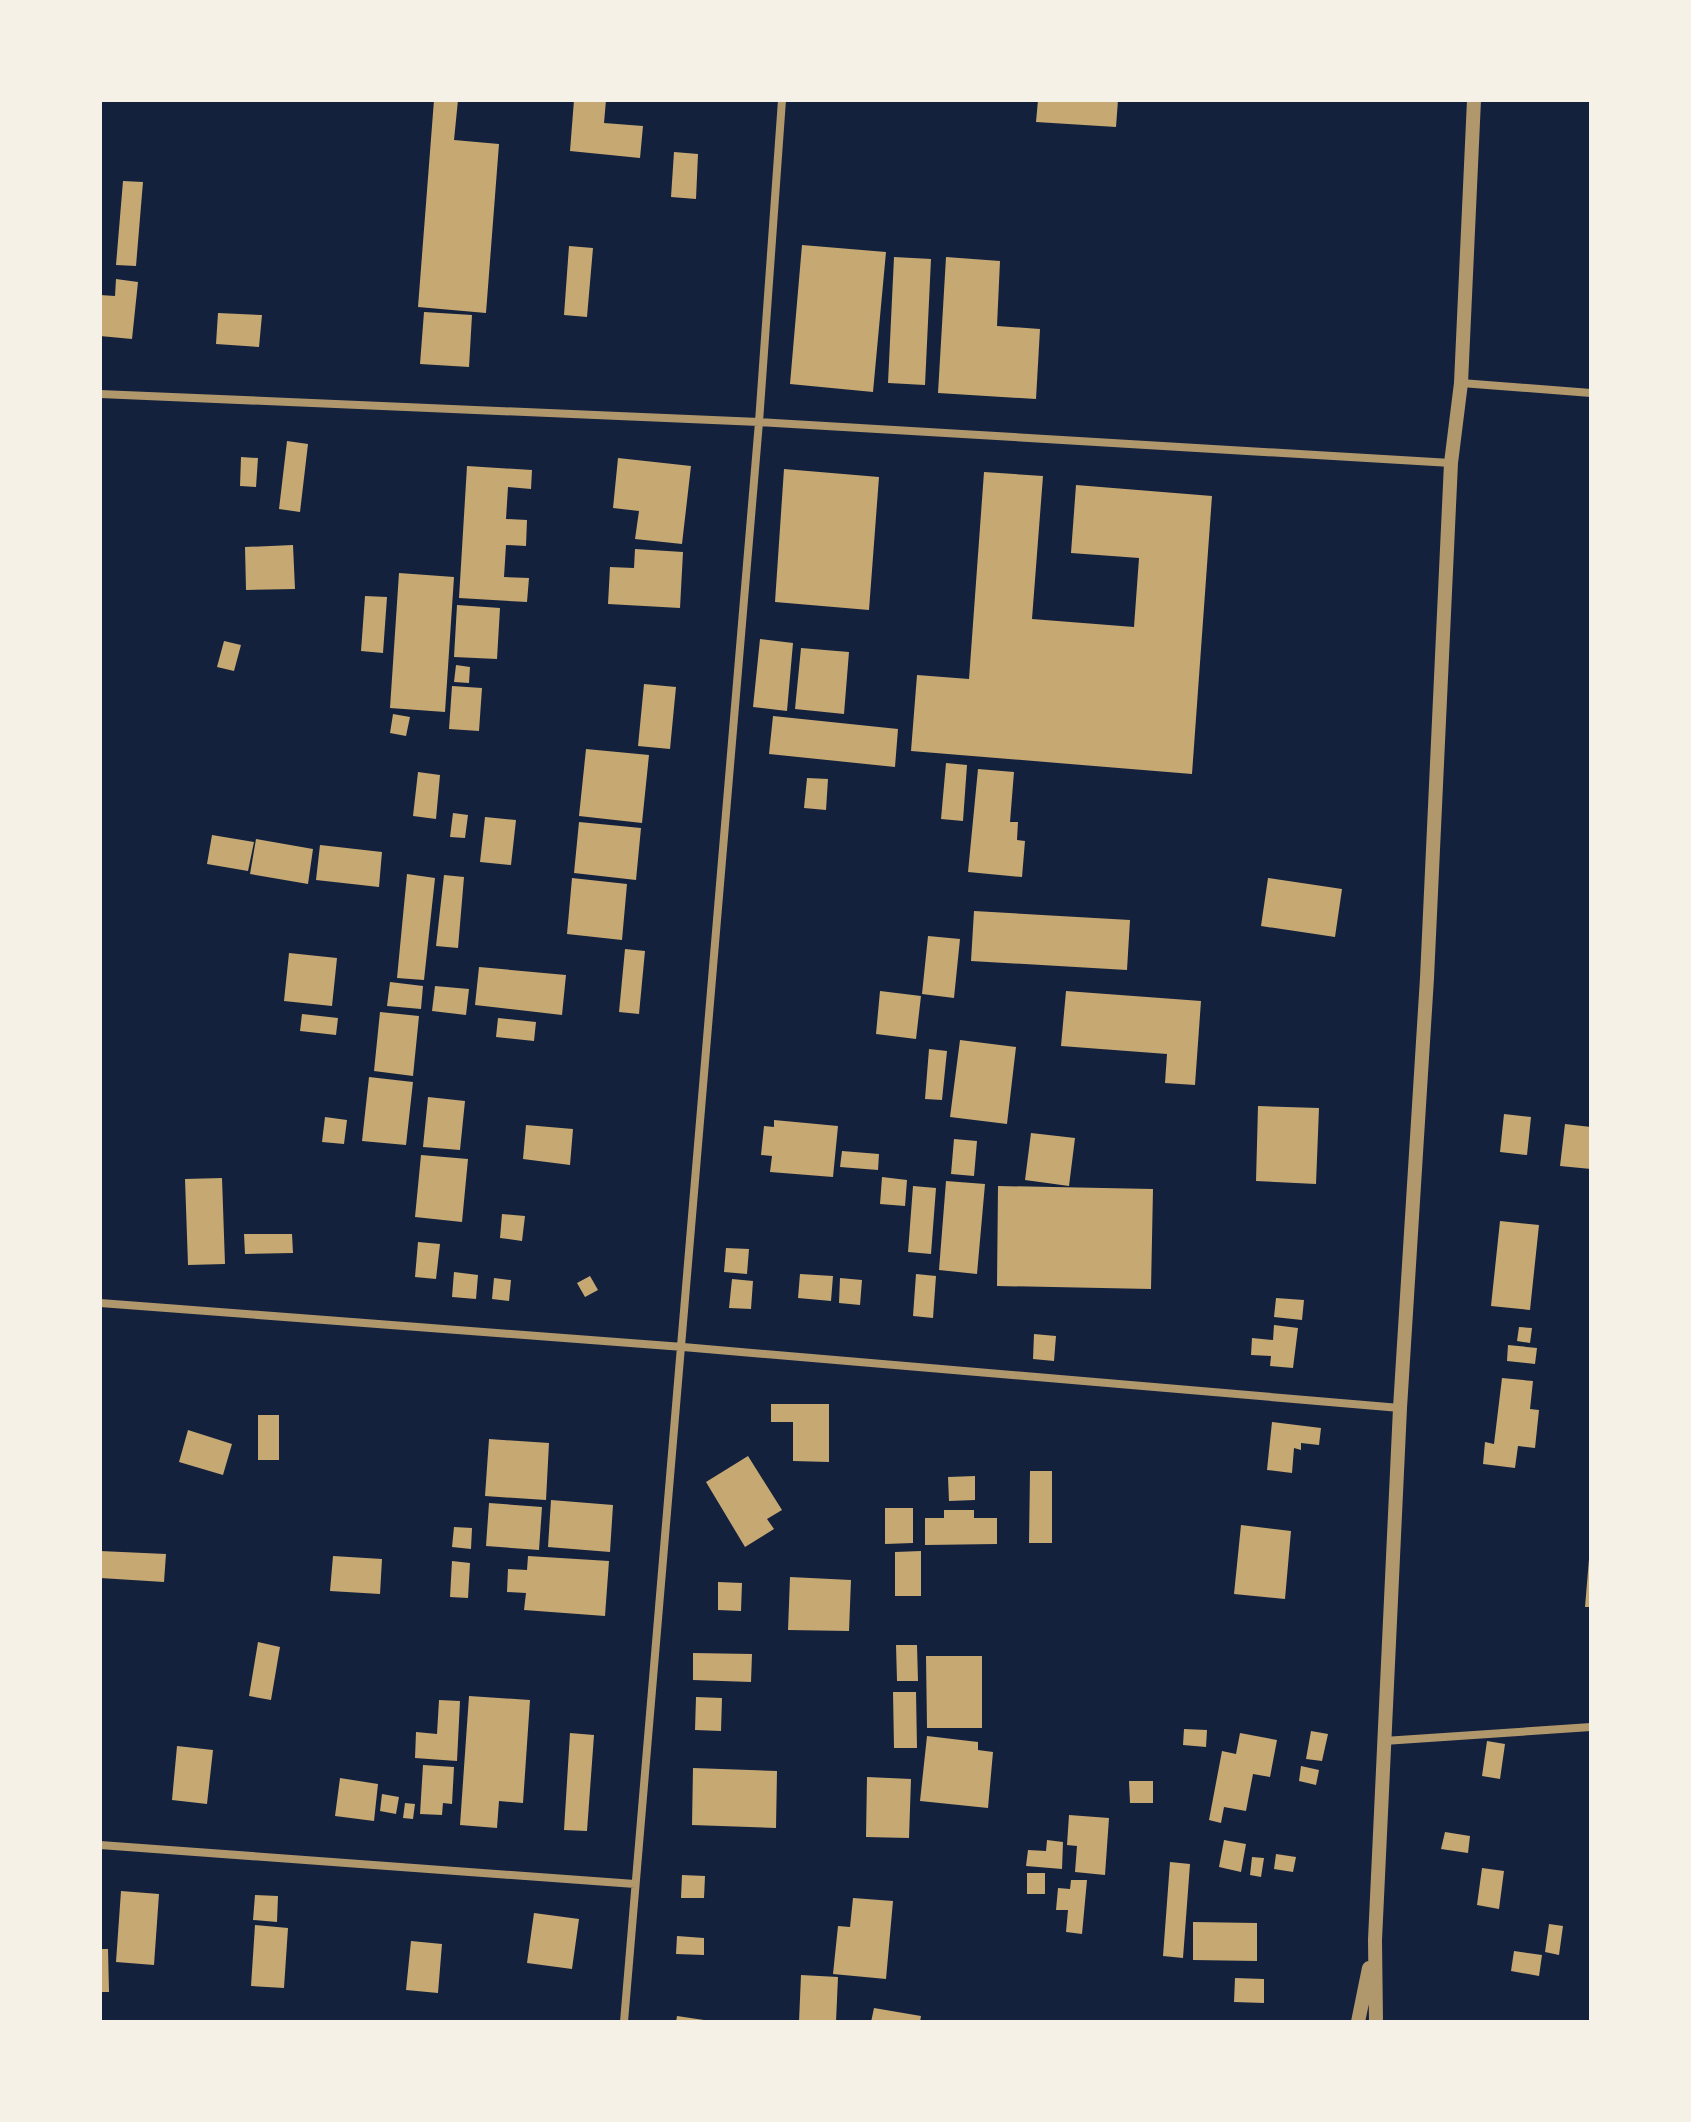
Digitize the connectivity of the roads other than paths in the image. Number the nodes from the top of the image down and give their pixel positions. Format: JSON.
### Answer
{"nodes":[{"id":1,"x":782,"y":100,"type":"edge"},
{"id":2,"x":1474,"y":100,"type":"edge"},
{"id":3,"x":1461,"y":383,"type":"junction"},
{"id":4,"x":1591,"y":393,"type":"edge"},
{"id":5,"x":100,"y":394,"type":"edge"},
{"id":6,"x":759,"y":422,"type":"junction"},
{"id":7,"x":1451,"y":463,"type":"junction"},
{"id":8,"x":100,"y":1303,"type":"edge"},
{"id":9,"x":683,"y":1347,"type":"junction"},
{"id":10,"x":1400,"y":1408,"type":"junction"},
{"id":11,"x":1591,"y":1727,"type":"edge"},
{"id":12,"x":1384,"y":1741,"type":"junction"},
{"id":13,"x":100,"y":1845,"type":"edge"},
{"id":14,"x":635,"y":1884,"type":"junction"},
{"id":15,"x":1375,"y":1940,"type":"junction"},
{"id":16,"x":624,"y":2022,"type":"edge"},
{"id":17,"x":1358,"y":2022,"type":"edge"},
{"id":18,"x":1376,"y":2022,"type":"edge"}],
"edges":[{"from":1,"to":6,"type":"street"},
{"from":2,"to":3,"type":"street"},
{"from":3,"to":4,"type":"street"},
{"from":3,"to":7,"type":"street"},
{"from":5,"to":6,"type":"street"},
{"from":6,"to":7,"type":"street"},
{"from":6,"to":9,"type":"street"},
{"from":7,"to":10,"type":"street"},
{"from":8,"to":9,"type":"street"},
{"from":9,"to":10,"type":"street"},
{"from":9,"to":14,"type":"street"},
{"from":10,"to":12,"type":"street"},
{"from":11,"to":12,"type":"street"},
{"from":12,"to":15,"type":"street"},
{"from":13,"to":14,"type":"street"},
{"from":14,"to":16,"type":"street"},
{"from":15,"to":17,"type":"street"},
{"from":15,"to":18,"type":"street"}]}
